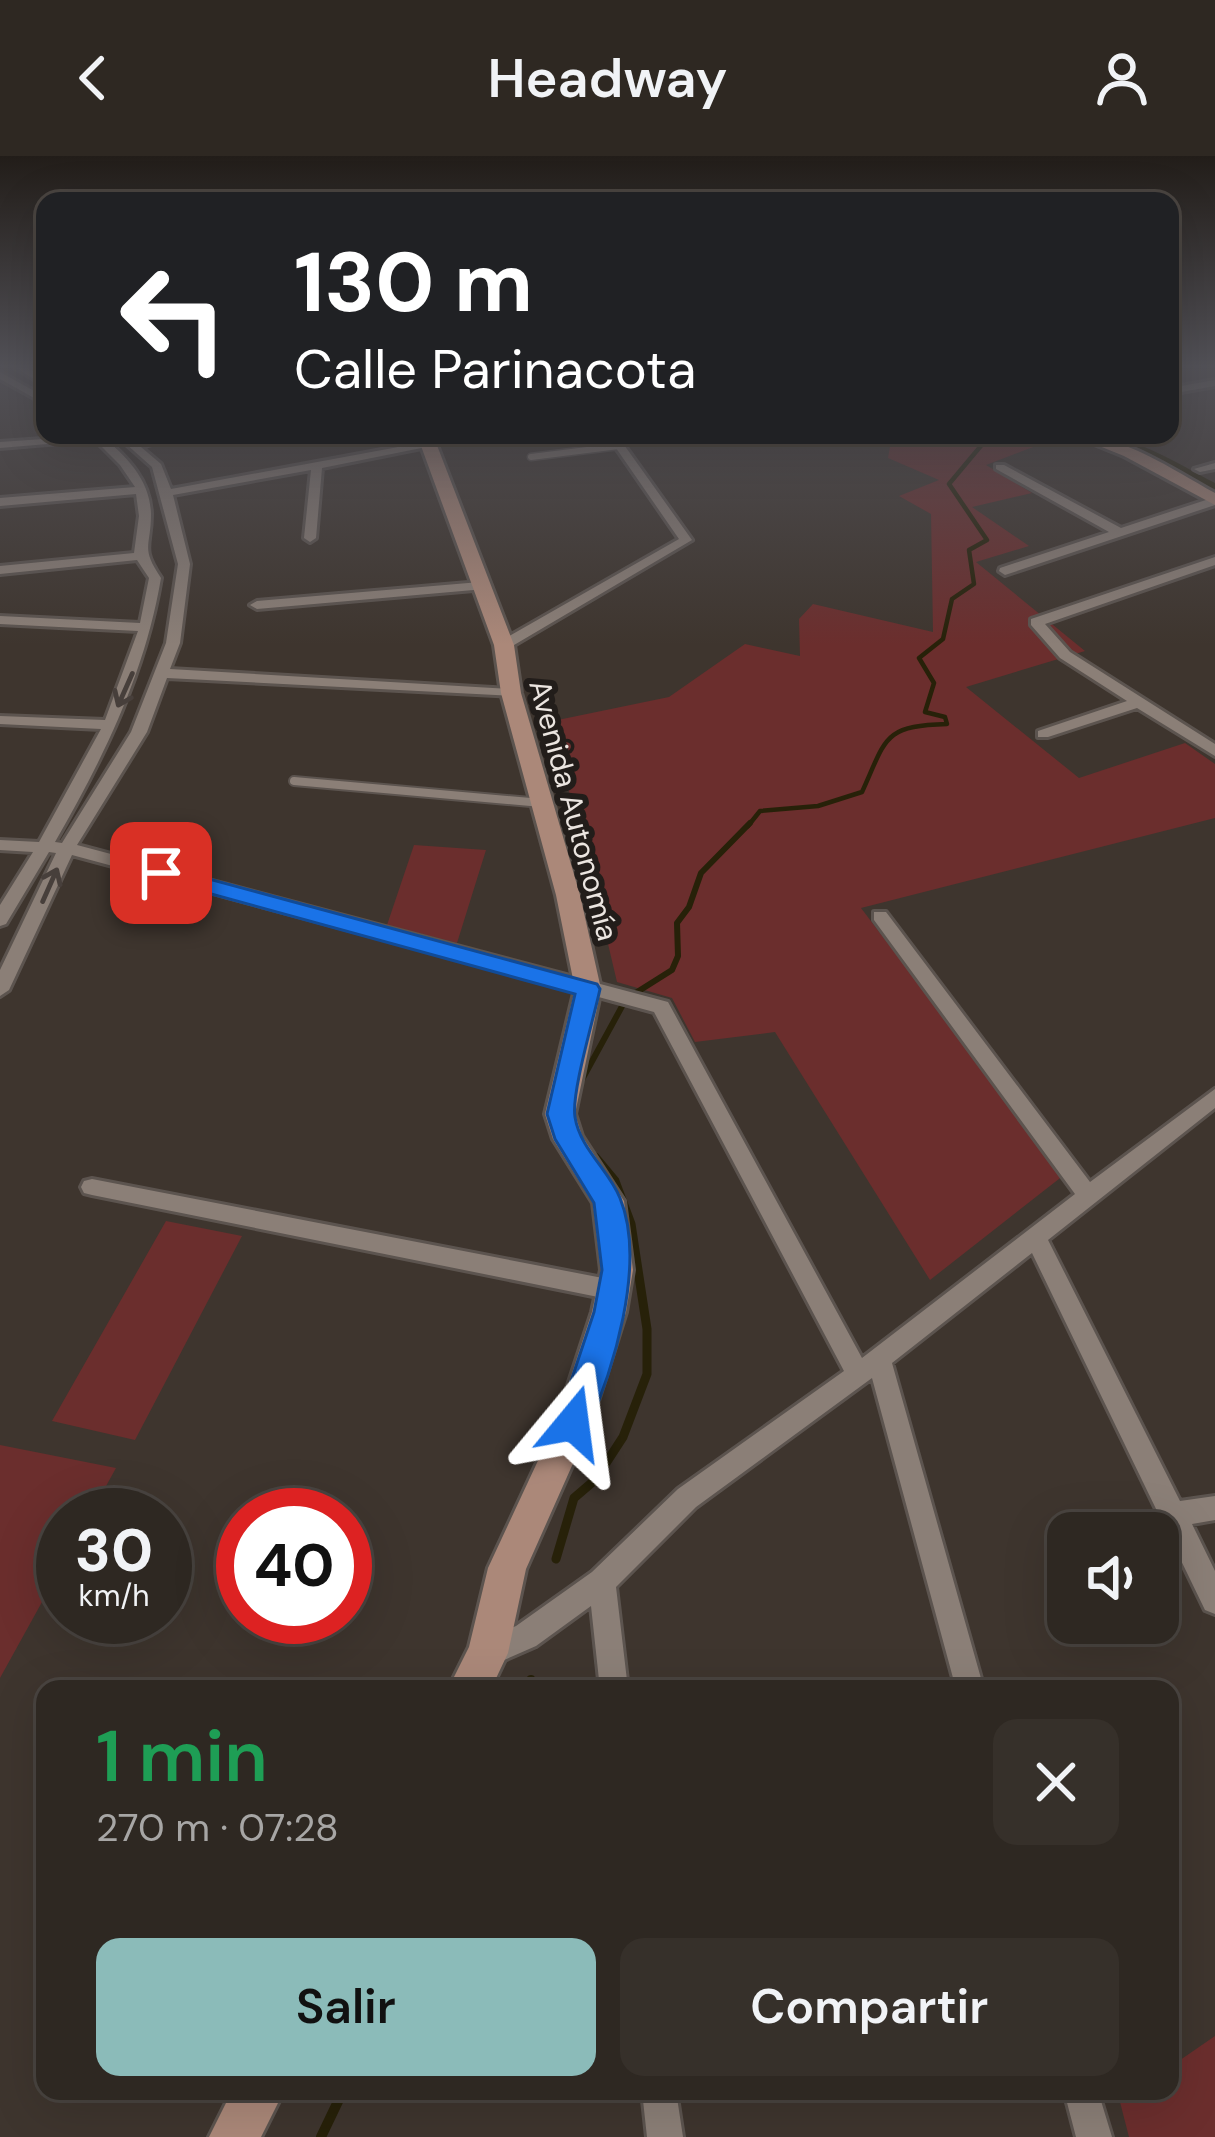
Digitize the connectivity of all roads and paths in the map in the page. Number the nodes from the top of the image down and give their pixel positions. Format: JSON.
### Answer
{"nodes":[{"id":1,"x":118,"y":460,"type":"edge"},
{"id":2,"x":151,"y":460,"type":"edge"},
{"id":3,"x":341,"y":460,"type":"edge"},
{"id":4,"x":435,"y":460,"type":"edge"},
{"id":5,"x":630,"y":460,"type":"edge"},
{"id":6,"x":1143,"y":460,"type":"edge"},
{"id":7,"x":317,"y":466,"type":"junction"},
{"id":8,"x":1000,"y":467,"type":"dead end"},
{"id":9,"x":144,"y":490,"type":"junction"},
{"id":10,"x":166,"y":493,"type":"junction"},
{"id":11,"x":1215,"y":501,"type":"edge"},
{"id":12,"x":0,"y":502,"type":"edge"},
{"id":13,"x":1118,"y":532,"type":"junction"},
{"id":14,"x":310,"y":538,"type":"dead end"},
{"id":15,"x":140,"y":556,"type":"junction"},
{"id":16,"x":1215,"y":561,"type":"edge"},
{"id":17,"x":0,"y":570,"type":"edge"},
{"id":18,"x":1005,"y":571,"type":"dead end"},
{"id":19,"x":480,"y":586,"type":"junction"},
{"id":20,"x":257,"y":605,"type":"dead end"},
{"id":21,"x":0,"y":620,"type":"edge"},
{"id":22,"x":148,"y":627,"type":"junction"},
{"id":23,"x":504,"y":645,"type":"junction"},
{"id":24,"x":161,"y":673,"type":"junction"},
{"id":25,"x":511,"y":693,"type":"junction"},
{"id":26,"x":1140,"y":702,"type":"junction"},
{"id":27,"x":0,"y":720,"type":"edge"},
{"id":28,"x":108,"y":724,"type":"junction"},
{"id":29,"x":1042,"y":734,"type":"dead end"},
{"id":30,"x":1215,"y":752,"type":"edge"},
{"id":31,"x":294,"y":782,"type":"dead end"},
{"id":32,"x":545,"y":803,"type":"junction"},
{"id":33,"x":0,"y":844,"type":"edge"},
{"id":34,"x":43,"y":847,"type":"junction"},
{"id":35,"x":67,"y":848,"type":"junction"},
{"id":36,"x":880,"y":916,"type":"dead end"},
{"id":37,"x":0,"y":920,"type":"edge"},
{"id":38,"x":588,"y":989,"type":"junction"},
{"id":39,"x":0,"y":990,"type":"edge"},
{"id":40,"x":1215,"y":1097,"type":"edge"},
{"id":41,"x":92,"y":1187,"type":"dead end"},
{"id":42,"x":1088,"y":1196,"type":"junction"},
{"id":43,"x":1035,"y":1236,"type":"junction"},
{"id":44,"x":613,"y":1290,"type":"junction"},
{"id":45,"x":868,"y":1366,"type":"junction"},
{"id":46,"x":1215,"y":1508,"type":"edge"},
{"id":47,"x":1171,"y":1512,"type":"edge"},
{"id":48,"x":1179,"y":1514,"type":"edge"},
{"id":49,"x":1179,"y":1529,"type":"edge"},
{"id":50,"x":602,"y":1582,"type":"junction"},
{"id":51,"x":1215,"y":1600,"type":"edge"},
{"id":52,"x":478,"y":1671,"type":"edge"},
{"id":53,"x":613,"y":1680,"type":"edge"},
{"id":54,"x":967,"y":1680,"type":"edge"},
{"id":55,"x":254,"y":2100,"type":"edge"},
{"id":56,"x":660,"y":2100,"type":"edge"},
{"id":57,"x":1084,"y":2100,"type":"edge"},
{"id":58,"x":234,"y":2137,"type":"edge"},
{"id":59,"x":664,"y":2137,"type":"edge"},
{"id":60,"x":1094,"y":2137,"type":"edge"}],
"edges":[{"from":1,"to":9,"type":"street"},
{"from":2,"to":10,"type":"street"},
{"from":3,"to":7,"type":"street"},
{"from":4,"to":19,"type":"street","name":"Avenida Autonomía"},
{"from":5,"to":23,"type":"street"},
{"from":6,"to":11,"type":"street"},
{"from":7,"to":10,"type":"street"},
{"from":7,"to":14,"type":"street"},
{"from":8,"to":13,"type":"street"},
{"from":9,"to":12,"type":"street"},
{"from":9,"to":15,"type":"street"},
{"from":10,"to":24,"type":"street"},
{"from":11,"to":13,"type":"street"},
{"from":13,"to":18,"type":"street"},
{"from":15,"to":17,"type":"street"},
{"from":15,"to":22,"type":"street"},
{"from":16,"to":26,"type":"street"},
{"from":19,"to":20,"type":"street"},
{"from":19,"to":23,"type":"street","name":"Avenida Autonomía"},
{"from":21,"to":22,"type":"street"},
{"from":22,"to":28,"type":"street","one_way":true},
{"from":23,"to":25,"type":"street","name":"Avenida Autonomía"},
{"from":24,"to":25,"type":"street"},
{"from":24,"to":35,"type":"street"},
{"from":25,"to":32,"type":"street","name":"Avenida Autonomía"},
{"from":26,"to":29,"type":"street"},
{"from":26,"to":30,"type":"street"},
{"from":27,"to":28,"type":"street"},
{"from":28,"to":34,"type":"street"},
{"from":31,"to":32,"type":"lane"},
{"from":32,"to":38,"type":"street","name":"Avenida Autonomía"},
{"from":33,"to":34,"type":"street"},
{"from":34,"to":35,"type":"street"},
{"from":34,"to":37,"type":"street"},
{"from":35,"to":38,"type":"street"},
{"from":39,"to":35,"type":"street","one_way":true},
{"from":36,"to":42,"type":"street"},
{"from":38,"to":44,"type":"street"},
{"from":38,"to":45,"type":"street"},
{"from":40,"to":42,"type":"street"},
{"from":41,"to":44,"type":"street"},
{"from":42,"to":43,"type":"street"},
{"from":43,"to":45,"type":"street"},
{"from":43,"to":47,"type":"street"},
{"from":44,"to":52,"type":"street"},
{"from":45,"to":50,"type":"street"},
{"from":45,"to":54,"type":"street"},
{"from":46,"to":48,"type":"street"},
{"from":49,"to":51,"type":"street"},
{"from":50,"to":52,"type":"street"},
{"from":50,"to":53,"type":"street"},
{"from":55,"to":58,"type":"street"},
{"from":56,"to":59,"type":"street"},
{"from":57,"to":60,"type":"street"}]}
